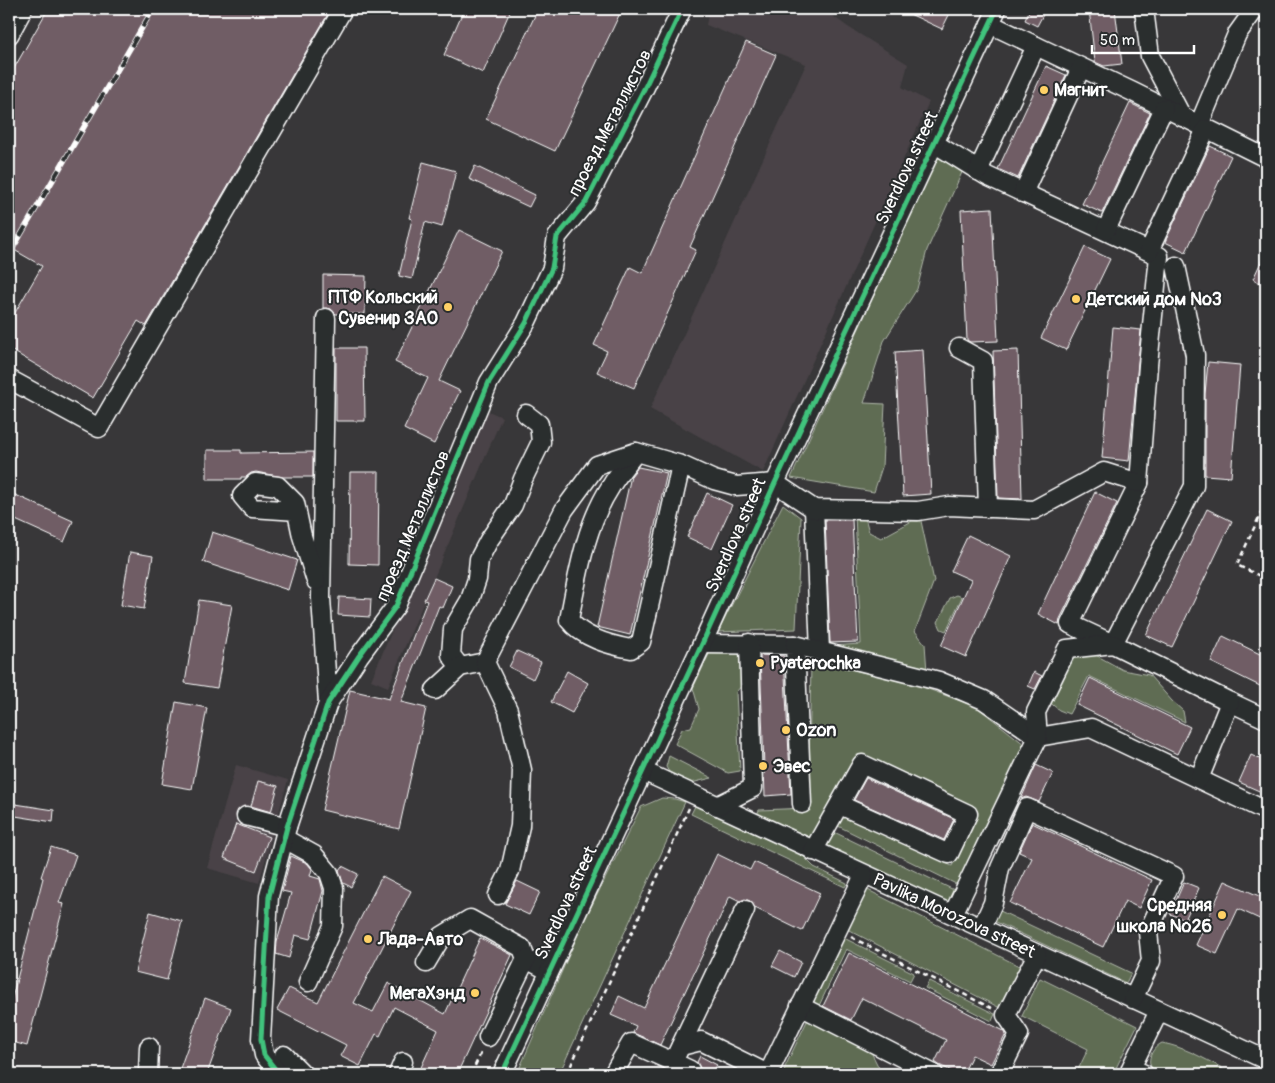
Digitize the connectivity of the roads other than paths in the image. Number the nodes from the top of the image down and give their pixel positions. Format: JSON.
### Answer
{"nodes":[{"id":1,"x":23,"y":9,"type":"edge"},
{"id":2,"x":343,"y":9,"type":"edge"},
{"id":3,"x":682,"y":9,"type":"edge"},
{"id":4,"x":1144,"y":9,"type":"edge"},
{"id":5,"x":1255,"y":9,"type":"edge"},
{"id":6,"x":993,"y":16,"type":"edge"},
{"id":7,"x":9,"y":35,"type":"edge"},
{"id":8,"x":1036,"y":46,"type":"junction"},
{"id":9,"x":1082,"y":68,"type":"junction"},
{"id":10,"x":1164,"y":108,"type":"junction"},
{"id":11,"x":1182,"y":117,"type":"junction"},
{"id":12,"x":1203,"y":127,"type":"junction"},
{"id":13,"x":934,"y":143,"type":"junction"},
{"id":14,"x":1266,"y":158,"type":"edge"},
{"id":15,"x":978,"y":171,"type":"junction"},
{"id":16,"x":1023,"y":193,"type":"junction"},
{"id":17,"x":1106,"y":230,"type":"junction"},
{"id":18,"x":1150,"y":251,"type":"junction"},
{"id":19,"x":1176,"y":266,"type":"dead end"},
{"id":20,"x":326,"y":318,"type":"dead end"},
{"id":21,"x":960,"y":348,"type":"dead end"},
{"id":22,"x":9,"y":379,"type":"edge"},
{"id":23,"x":526,"y":414,"type":"dead end"},
{"id":24,"x":636,"y":452,"type":"junction"},
{"id":25,"x":681,"y":464,"type":"junction"},
{"id":26,"x":774,"y":483,"type":"junction"},
{"id":27,"x":1139,"y":483,"type":"junction"},
{"id":28,"x":988,"y":508,"type":"junction"},
{"id":29,"x":814,"y":509,"type":"junction"},
{"id":30,"x":297,"y":510,"type":"dead end"},
{"id":31,"x":321,"y":598,"type":"junction"},
{"id":32,"x":749,"y":643,"type":"junction"},
{"id":33,"x":702,"y":644,"type":"junction"},
{"id":34,"x":1113,"y":644,"type":"junction"},
{"id":35,"x":795,"y":645,"type":"junction"},
{"id":36,"x":820,"y":651,"type":"junction"},
{"id":37,"x":485,"y":662,"type":"junction"},
{"id":38,"x":460,"y":667,"type":"junction"},
{"id":39,"x":435,"y":690,"type":"dead end"},
{"id":40,"x":1230,"y":702,"type":"junction"},
{"id":41,"x":328,"y":703,"type":"junction"},
{"id":42,"x":1266,"y":719,"type":"edge"},
{"id":43,"x":1038,"y":737,"type":"junction"},
{"id":44,"x":643,"y":771,"type":"junction"},
{"id":45,"x":1199,"y":779,"type":"junction"},
{"id":46,"x":802,"y":804,"type":"dead end"},
{"id":47,"x":840,"y":805,"type":"junction"},
{"id":48,"x":717,"y":806,"type":"junction"},
{"id":49,"x":1266,"y":811,"type":"edge"},
{"id":50,"x":246,"y":816,"type":"dead end"},
{"id":51,"x":286,"y":832,"type":"junction"},
{"id":52,"x":813,"y":851,"type":"junction"},
{"id":53,"x":864,"y":875,"type":"junction"},
{"id":54,"x":498,"y":895,"type":"dead end"},
{"id":55,"x":745,"y":910,"type":"dead end"},
{"id":56,"x":953,"y":914,"type":"junction"},
{"id":57,"x":982,"y":927,"type":"junction"},
{"id":58,"x":1037,"y":954,"type":"junction"},
{"id":59,"x":526,"y":959,"type":"junction"},
{"id":60,"x":426,"y":963,"type":"dead end"},
{"id":61,"x":549,"y":971,"type":"junction"},
{"id":62,"x":308,"y":982,"type":"dead end"},
{"id":63,"x":1133,"y":999,"type":"junction"},
{"id":64,"x":800,"y":1006,"type":"junction"},
{"id":65,"x":1159,"y":1011,"type":"junction"},
{"id":66,"x":488,"y":1037,"type":"road end"},
{"id":67,"x":681,"y":1046,"type":"junction"},
{"id":68,"x":149,"y":1047,"type":"dead end"},
{"id":69,"x":284,"y":1055,"type":"dead end"},
{"id":70,"x":1266,"y":1060,"type":"edge"},
{"id":71,"x":674,"y":1062,"type":"junction"},
{"id":72,"x":148,"y":1074,"type":"edge"},
{"id":73,"x":278,"y":1074,"type":"edge"},
{"id":74,"x":302,"y":1074,"type":"edge"},
{"id":75,"x":502,"y":1074,"type":"edge"},
{"id":76,"x":613,"y":1074,"type":"edge"},
{"id":77,"x":688,"y":1074,"type":"edge"},
{"id":78,"x":768,"y":1074,"type":"edge"},
{"id":79,"x":934,"y":1074,"type":"edge"},
{"id":80,"x":999,"y":1074,"type":"edge"},
{"id":81,"x":1144,"y":1074,"type":"edge"}],
"edges":[{"from":1,"to":7,"type":"street"},
{"from":2,"to":22,"type":"street"},
{"from":3,"to":41,"type":"street","name":"проезд Металлистов"},
{"from":4,"to":11,"type":"street"},
{"from":5,"to":12,"type":"street"},
{"from":6,"to":8,"type":"street"},
{"from":6,"to":13,"type":"street","name":"Sverdlova street"},
{"from":8,"to":9,"type":"street"},
{"from":8,"to":15,"type":"street"},
{"from":9,"to":10,"type":"street"},
{"from":9,"to":16,"type":"street"},
{"from":10,"to":11,"type":"street"},
{"from":10,"to":17,"type":"street"},
{"from":11,"to":12,"type":"street"},
{"from":12,"to":14,"type":"street"},
{"from":12,"to":18,"type":"street"},
{"from":13,"to":15,"type":"street"},
{"from":13,"to":26,"type":"street","name":"Sverdlova street"},
{"from":15,"to":16,"type":"street"},
{"from":16,"to":17,"type":"street"},
{"from":17,"to":18,"type":"street"},
{"from":18,"to":27,"type":"street"},
{"from":19,"to":34,"type":"street"},
{"from":20,"to":31,"type":"street"},
{"from":21,"to":28,"type":"street"},
{"from":23,"to":38,"type":"street"},
{"from":24,"to":25,"type":"street"},
{"from":24,"to":25,"type":"street"},
{"from":24,"to":37,"type":"street"},
{"from":25,"to":26,"type":"street"},
{"from":26,"to":29,"type":"street"},
{"from":26,"to":33,"type":"street","name":"Sverdlova street"},
{"from":27,"to":28,"type":"street"},
{"from":27,"to":34,"type":"street"},
{"from":28,"to":29,"type":"street"},
{"from":29,"to":36,"type":"street"},
{"from":30,"to":31,"type":"street"},
{"from":31,"to":41,"type":"street"},
{"from":32,"to":33,"type":"street"},
{"from":32,"to":35,"type":"street"},
{"from":32,"to":48,"type":"street"},
{"from":33,"to":44,"type":"street","name":"Sverdlova street"},
{"from":34,"to":40,"type":"street"},
{"from":34,"to":43,"type":"street"},
{"from":35,"to":36,"type":"street"},
{"from":35,"to":46,"type":"street"},
{"from":36,"to":43,"type":"street"},
{"from":37,"to":38,"type":"street"},
{"from":37,"to":54,"type":"street"},
{"from":38,"to":39,"type":"street"},
{"from":40,"to":42,"type":"street"},
{"from":40,"to":45,"type":"street"},
{"from":41,"to":51,"type":"street","name":"проезд Металлистов"},
{"from":43,"to":45,"type":"street"},
{"from":43,"to":56,"type":"street"},
{"from":44,"to":48,"type":"street","name":"Pavlika Morozova street"},
{"from":44,"to":61,"type":"street","name":"Sverdlova street"},
{"from":45,"to":49,"type":"street"},
{"from":47,"to":47,"type":"street"},
{"from":47,"to":52,"type":"street"},
{"from":48,"to":52,"type":"street","name":"Pavlika Morozova street"},
{"from":50,"to":51,"type":"street"},
{"from":51,"to":62,"type":"street"},
{"from":51,"to":73,"type":"street","name":"проезд Металлистов"},
{"from":52,"to":53,"type":"street","name":"Pavlika Morozova street"},
{"from":53,"to":56,"type":"street","name":"Pavlika Morozova street"},
{"from":53,"to":64,"type":"street"},
{"from":55,"to":67,"type":"street"},
{"from":56,"to":57,"type":"street","name":"Pavlika Morozova street"},
{"from":57,"to":58,"type":"street","name":"Pavlika Morozova street"},
{"from":57,"to":63,"type":"street"},
{"from":58,"to":63,"type":"street","name":"Pavlika Morozova street"},
{"from":58,"to":80,"type":"street"},
{"from":59,"to":60,"type":"street"},
{"from":59,"to":61,"type":"street"},
{"from":59,"to":66,"type":"street"},
{"from":61,"to":75,"type":"street","name":"Sverdlova street"},
{"from":63,"to":65,"type":"street","name":"Pavlika Morozova street"},
{"from":64,"to":78,"type":"street"},
{"from":64,"to":79,"type":"street"},
{"from":65,"to":70,"type":"street","name":"Pavlika Morozova street"},
{"from":65,"to":81,"type":"street"},
{"from":67,"to":71,"type":"street"},
{"from":67,"to":78,"type":"street"},
{"from":68,"to":72,"type":"street"},
{"from":69,"to":74,"type":"street"},
{"from":71,"to":76,"type":"street"},
{"from":71,"to":77,"type":"street"}]}
